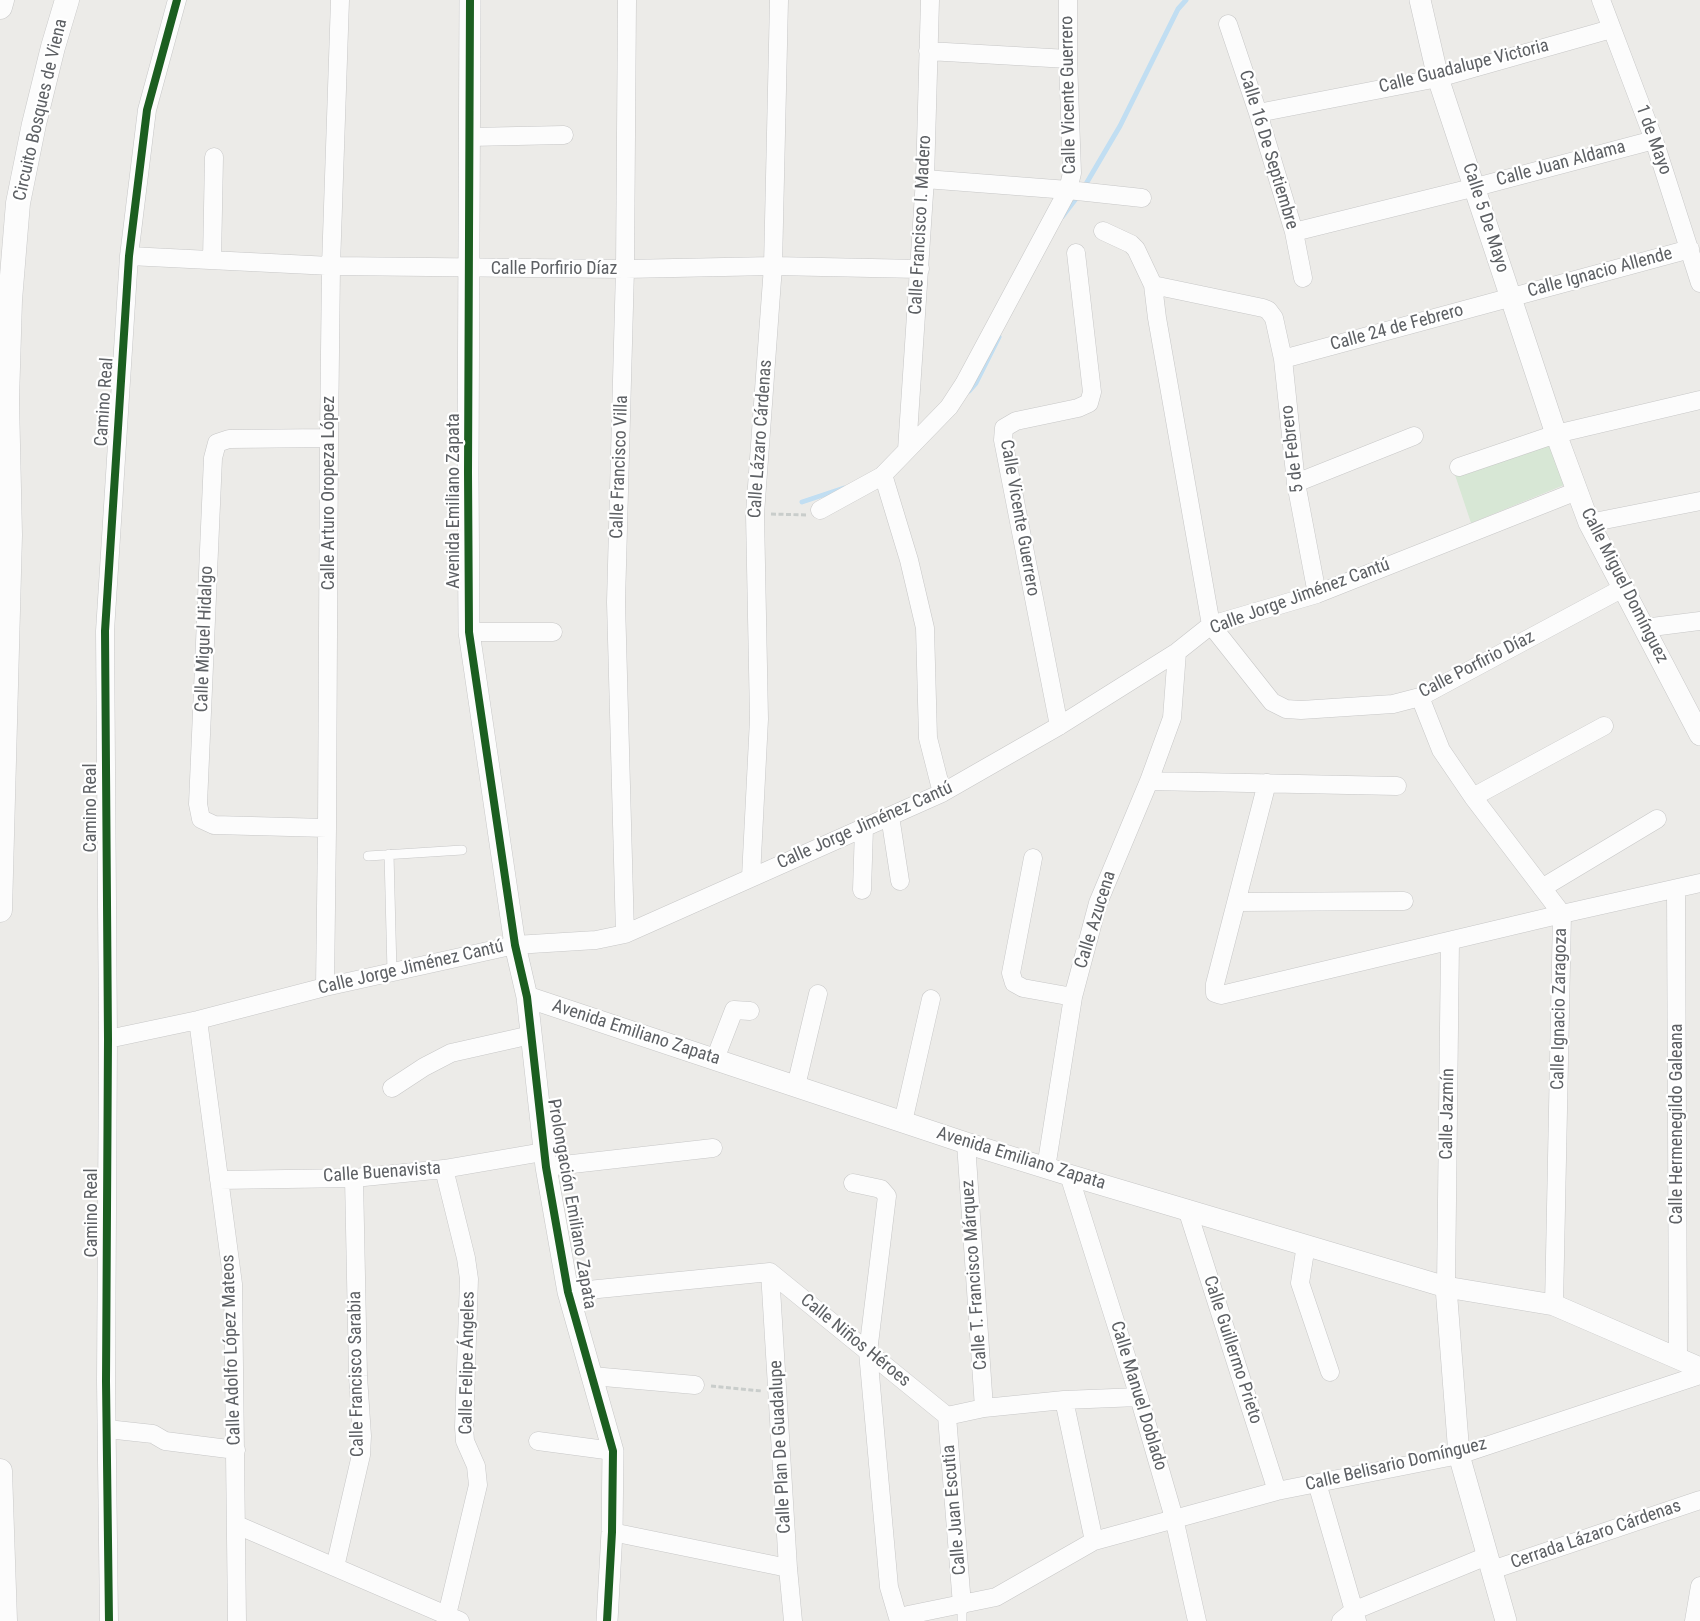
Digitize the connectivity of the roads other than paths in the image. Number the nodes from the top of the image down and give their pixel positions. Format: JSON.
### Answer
{"nodes":[{"id":1,"x":2,"y":0,"type":"edge"},
{"id":2,"x":66,"y":0,"type":"edge"},
{"id":3,"x":177,"y":0,"type":"edge"},
{"id":4,"x":340,"y":0,"type":"edge"},
{"id":5,"x":470,"y":0,"type":"edge"},
{"id":6,"x":627,"y":0,"type":"edge"},
{"id":7,"x":779,"y":0,"type":"edge"},
{"id":8,"x":930,"y":0,"type":"edge"},
{"id":9,"x":1068,"y":0,"type":"edge"},
{"id":10,"x":1420,"y":0,"type":"edge"},
{"id":11,"x":1600,"y":0,"type":"edge"},
{"id":12,"x":0,"y":7,"type":"edge"},
{"id":13,"x":1228,"y":24,"type":"dead end"},
{"id":14,"x":1611,"y":28,"type":"junction"},
{"id":15,"x":928,"y":51,"type":"junction"},
{"id":16,"x":1068,"y":59,"type":"junction"},
{"id":17,"x":1438,"y":78,"type":"junction"},
{"id":18,"x":1258,"y":113,"type":"junction"},
{"id":19,"x":564,"y":135,"type":"dead end"},
{"id":20,"x":470,"y":137,"type":"junction"},
{"id":21,"x":1654,"y":140,"type":"junction"},
{"id":22,"x":214,"y":157,"type":"dead end"},
{"id":23,"x":925,"y":179,"type":"junction"},
{"id":24,"x":1476,"y":187,"type":"junction"},
{"id":25,"x":1068,"y":190,"type":"junction"},
{"id":26,"x":1142,"y":198,"type":"dead end"},
{"id":27,"x":1103,"y":231,"type":"dead end"},
{"id":28,"x":1294,"y":232,"type":"junction"},
{"id":29,"x":1690,"y":249,"type":"junction"},
{"id":30,"x":1076,"y":253,"type":"dead end"},
{"id":31,"x":129,"y":256,"type":"junction"},
{"id":32,"x":212,"y":260,"type":"junction"},
{"id":33,"x":332,"y":266,"type":"junction"},
{"id":34,"x":773,"y":266,"type":"junction"},
{"id":35,"x":469,"y":268,"type":"junction"},
{"id":36,"x":626,"y":269,"type":"junction"},
{"id":37,"x":920,"y":269,"type":"junction"},
{"id":38,"x":1303,"y":278,"type":"dead end"},
{"id":39,"x":1700,"y":283,"type":"edge"},
{"id":40,"x":1153,"y":285,"type":"junction"},
{"id":41,"x":1510,"y":298,"type":"junction"},
{"id":42,"x":1283,"y":359,"type":"junction"},
{"id":43,"x":1700,"y":400,"type":"edge"},
{"id":44,"x":1556,"y":434,"type":"junction"},
{"id":45,"x":1414,"y":436,"type":"dead end"},
{"id":46,"x":328,"y":438,"type":"junction"},
{"id":47,"x":907,"y":450,"type":"junction"},
{"id":48,"x":1459,"y":468,"type":"dead end"},
{"id":49,"x":883,"y":478,"type":"junction"},
{"id":50,"x":1296,"y":483,"type":"junction"},
{"id":51,"x":1577,"y":491,"type":"junction"},
{"id":52,"x":1700,"y":501,"type":"edge"},
{"id":53,"x":820,"y":510,"type":"road end"},
{"id":54,"x":1589,"y":523,"type":"junction"},
{"id":55,"x":5,"y":534,"type":"edge"},
{"id":56,"x":1623,"y":588,"type":"junction"},
{"id":57,"x":1317,"y":594,"type":"junction"},
{"id":58,"x":1700,"y":621,"type":"edge"},
{"id":59,"x":1211,"y":625,"type":"junction"},
{"id":60,"x":1644,"y":628,"type":"junction"},
{"id":61,"x":469,"y":632,"type":"junction"},
{"id":62,"x":553,"y":632,"type":"dead end"},
{"id":63,"x":1177,"y":652,"type":"junction"},
{"id":64,"x":1420,"y":697,"type":"junction"},
{"id":65,"x":1059,"y":726,"type":"junction"},
{"id":66,"x":1604,"y":726,"type":"dead end"},
{"id":67,"x":1700,"y":735,"type":"edge"},
{"id":68,"x":1149,"y":781,"type":"junction"},
{"id":69,"x":1267,"y":783,"type":"junction"},
{"id":70,"x":1397,"y":786,"type":"dead end"},
{"id":71,"x":942,"y":793,"type":"junction"},
{"id":72,"x":1473,"y":796,"type":"junction"},
{"id":73,"x":890,"y":816,"type":"junction"},
{"id":74,"x":1658,"y":819,"type":"dead end"},
{"id":75,"x":327,"y":828,"type":"junction"},
{"id":76,"x":864,"y":828,"type":"junction"},
{"id":77,"x":462,"y":850,"type":"dead end"},
{"id":78,"x":390,"y":854,"type":"junction"},
{"id":79,"x":368,"y":856,"type":"dead end"},
{"id":80,"x":1033,"y":858,"type":"dead end"},
{"id":81,"x":752,"y":877,"type":"junction"},
{"id":82,"x":900,"y":881,"type":"dead end"},
{"id":83,"x":1700,"y":883,"type":"edge"},
{"id":84,"x":1542,"y":888,"type":"junction"},
{"id":85,"x":862,"y":890,"type":"dead end"},
{"id":86,"x":1676,"y":890,"type":"junction"},
{"id":87,"x":1404,"y":901,"type":"dead end"},
{"id":88,"x":1237,"y":902,"type":"junction"},
{"id":89,"x":0,"y":910,"type":"edge"},
{"id":90,"x":1562,"y":914,"type":"junction"},
{"id":91,"x":625,"y":934,"type":"junction"},
{"id":92,"x":1450,"y":941,"type":"junction"},
{"id":93,"x":515,"y":945,"type":"junction"},
{"id":94,"x":392,"y":972,"type":"junction"},
{"id":95,"x":325,"y":987,"type":"junction"},
{"id":96,"x":818,"y":994,"type":"dead end"},
{"id":97,"x":527,"y":997,"type":"junction"},
{"id":98,"x":1073,"y":997,"type":"junction"},
{"id":99,"x":931,"y":999,"type":"dead end"},
{"id":100,"x":750,"y":1011,"type":"dead end"},
{"id":101,"x":198,"y":1020,"type":"junction"},
{"id":102,"x":531,"y":1035,"type":"junction"},
{"id":103,"x":108,"y":1040,"type":"junction"},
{"id":104,"x":715,"y":1059,"type":"junction"},
{"id":105,"x":796,"y":1086,"type":"junction"},
{"id":106,"x":392,"y":1088,"type":"dead end"},
{"id":107,"x":903,"y":1122,"type":"junction"},
{"id":108,"x":966,"y":1143,"type":"junction"},
{"id":109,"x":713,"y":1148,"type":"dead end"},
{"id":110,"x":545,"y":1160,"type":"junction"},
{"id":111,"x":444,"y":1168,"type":"junction"},
{"id":112,"x":1046,"y":1168,"type":"junction"},
{"id":113,"x":1069,"y":1175,"type":"junction"},
{"id":114,"x":354,"y":1178,"type":"junction"},
{"id":115,"x":219,"y":1180,"type":"junction"},
{"id":116,"x":853,"y":1183,"type":"dead end"},
{"id":117,"x":1188,"y":1210,"type":"junction"},
{"id":118,"x":1306,"y":1245,"type":"junction"},
{"id":119,"x":770,"y":1272,"type":"junction"},
{"id":120,"x":1446,"y":1287,"type":"junction"},
{"id":121,"x":568,"y":1292,"type":"junction"},
{"id":122,"x":1554,"y":1305,"type":"junction"},
{"id":123,"x":868,"y":1352,"type":"junction"},
{"id":124,"x":1678,"y":1358,"type":"junction"},
{"id":125,"x":1700,"y":1368,"type":"edge"},
{"id":126,"x":1330,"y":1372,"type":"dead end"},
{"id":127,"x":1700,"y":1375,"type":"edge"},
{"id":128,"x":592,"y":1376,"type":"junction"},
{"id":129,"x":696,"y":1385,"type":"road end"},
{"id":130,"x":1139,"y":1396,"type":"junction"},
{"id":131,"x":1064,"y":1400,"type":"junction"},
{"id":132,"x":984,"y":1408,"type":"junction"},
{"id":133,"x":947,"y":1416,"type":"junction"},
{"id":134,"x":107,"y":1429,"type":"junction"},
{"id":135,"x":538,"y":1441,"type":"dead end"},
{"id":136,"x":236,"y":1450,"type":"junction"},
{"id":137,"x":613,"y":1451,"type":"junction"},
{"id":138,"x":1459,"y":1455,"type":"junction"},
{"id":139,"x":0,"y":1471,"type":"edge"},
{"id":140,"x":1317,"y":1483,"type":"junction"},
{"id":141,"x":1277,"y":1491,"type":"junction"},
{"id":142,"x":1700,"y":1500,"type":"edge"},
{"id":143,"x":1174,"y":1518,"type":"junction"},
{"id":144,"x":237,"y":1525,"type":"junction"},
{"id":145,"x":1,"y":1529,"type":"edge"},
{"id":146,"x":612,"y":1532,"type":"junction"},
{"id":147,"x":1094,"y":1541,"type":"junction"},
{"id":148,"x":1489,"y":1563,"type":"junction"},
{"id":149,"x":335,"y":1567,"type":"junction"},
{"id":150,"x":788,"y":1568,"type":"junction"},
{"id":151,"x":1700,"y":1586,"type":"edge"},
{"id":152,"x":962,"y":1613,"type":"edge"},
{"id":153,"x":454,"y":1618,"type":"edge"},
{"id":154,"x":1350,"y":1618,"type":"edge"},
{"id":155,"x":239,"y":1620,"type":"edge"},
{"id":156,"x":5,"y":1621,"type":"edge"},
{"id":157,"x":109,"y":1621,"type":"edge"},
{"id":158,"x":607,"y":1621,"type":"edge"},
{"id":159,"x":794,"y":1621,"type":"edge"},
{"id":160,"x":899,"y":1621,"type":"edge"},
{"id":161,"x":1196,"y":1621,"type":"edge"},
{"id":162,"x":1506,"y":1621,"type":"edge"},
{"id":163,"x":1694,"y":1621,"type":"edge"}],
"edges":[{"from":1,"to":12,"type":"main road"},
{"from":2,"to":55,"type":"main road","name":"Circuito Bosques de Viena"},
{"from":3,"to":31,"type":"street","name":"Camino Real"},
{"from":4,"to":33,"type":"street","name":"Calle Arturo Oropeza López"},
{"from":5,"to":20,"type":"street","name":"Avenida Emiliano Zapata"},
{"from":6,"to":36,"type":"street","name":"Calle Francisco Villa"},
{"from":7,"to":34,"type":"street","name":"Calle Lázaro Cárdenas"},
{"from":8,"to":15,"type":"street","name":"Calle Francisco I. Madero"},
{"from":9,"to":16,"type":"street","name":"Calle Vicente Guerrero"},
{"from":10,"to":17,"type":"street","name":"Calle 5 De Mayo"},
{"from":11,"to":14,"type":"street","name":"1 de Mayo"},
{"from":13,"to":18,"type":"street","name":"Calle 16 De Septiembre"},
{"from":14,"to":17,"type":"street","name":"Calle Guadalupe Victoria"},
{"from":14,"to":21,"type":"street","name":"1 de Mayo"},
{"from":15,"to":16,"type":"street"},
{"from":15,"to":23,"type":"street","name":"Calle Francisco I. Madero"},
{"from":16,"to":25,"type":"street","name":"Calle Vicente Guerrero"},
{"from":17,"to":18,"type":"street","name":"Calle Guadalupe Victoria"},
{"from":17,"to":24,"type":"street","name":"Calle 5 De Mayo"},
{"from":18,"to":28,"type":"street","name":"Calle 16 De Septiembre"},
{"from":19,"to":20,"type":"street"},
{"from":20,"to":35,"type":"street","name":"Avenida Emiliano Zapata"},
{"from":21,"to":24,"type":"street","name":"Calle Juan Aldama"},
{"from":21,"to":29,"type":"street","name":"1 de Mayo"},
{"from":22,"to":32,"type":"street"},
{"from":23,"to":25,"type":"street"},
{"from":23,"to":37,"type":"street","name":"Calle Francisco I. Madero"},
{"from":24,"to":28,"type":"street","name":"Calle Juan Aldama"},
{"from":24,"to":41,"type":"street","name":"Calle 5 De Mayo"},
{"from":25,"to":26,"type":"street"},
{"from":25,"to":47,"type":"street","name":"Calle Vicente Guerrero"},
{"from":27,"to":40,"type":"street"},
{"from":28,"to":38,"type":"street","name":"Calle 16 De Septiembre"},
{"from":29,"to":39,"type":"street","name":"1 de Mayo"},
{"from":29,"to":41,"type":"street","name":"Calle Ignacio Allende"},
{"from":30,"to":65,"type":"street","name":"Calle Vicente Guerrero"},
{"from":31,"to":32,"type":"street","name":"Calle Porfirio Díaz"},
{"from":31,"to":103,"type":"street","name":"Camino Real"},
{"from":32,"to":33,"type":"street","name":"Calle Porfirio Díaz"},
{"from":33,"to":35,"type":"street","name":"Calle Porfirio Díaz"},
{"from":33,"to":46,"type":"street","name":"Calle Arturo Oropeza López"},
{"from":34,"to":36,"type":"street","name":"Calle Porfirio Díaz"},
{"from":34,"to":37,"type":"street","name":"Calle Porfirio Díaz"},
{"from":34,"to":81,"type":"street","name":"Calle Lázaro Cárdenas"},
{"from":35,"to":36,"type":"street","name":"Calle Porfirio Díaz"},
{"from":35,"to":61,"type":"street","name":"Avenida Emiliano Zapata"},
{"from":36,"to":91,"type":"street","name":"Calle Francisco Villa"},
{"from":37,"to":47,"type":"street","name":"Calle Francisco I. Madero"},
{"from":40,"to":42,"type":"street","name":"5 de Febrero"},
{"from":40,"to":59,"type":"street"},
{"from":41,"to":42,"type":"street","name":"Calle 24 de Febrero"},
{"from":41,"to":44,"type":"street","name":"Calle 5 De Mayo"},
{"from":42,"to":50,"type":"street","name":"5 de Febrero"},
{"from":43,"to":44,"type":"street"},
{"from":44,"to":48,"type":"street"},
{"from":44,"to":51,"type":"street","name":"Calle Miguel Domínguez"},
{"from":45,"to":50,"type":"street"},
{"from":46,"to":75,"type":"street","name":"Calle Arturo Oropeza López"},
{"from":46,"to":75,"type":"street","name":"Calle Miguel Hidalgo"},
{"from":47,"to":49,"type":"street","name":"Calle Vicente Guerrero"},
{"from":49,"to":53,"type":"street","name":"Calle Vicente Guerrero"},
{"from":49,"to":71,"type":"street"},
{"from":50,"to":57,"type":"street","name":"5 de Febrero"},
{"from":51,"to":54,"type":"street","name":"Calle Miguel Domínguez"},
{"from":51,"to":57,"type":"street","name":"Calle Jorge Jiménez Cantú"},
{"from":52,"to":54,"type":"street"},
{"from":54,"to":56,"type":"street","name":"Calle Miguel Domínguez"},
{"from":55,"to":89,"type":"main road","name":"Circuito Bosques de Viena"},
{"from":56,"to":60,"type":"street","name":"Calle Miguel Domínguez"},
{"from":56,"to":64,"type":"street","name":"Calle Porfirio Díaz"},
{"from":57,"to":59,"type":"street","name":"Calle Jorge Jiménez Cantú"},
{"from":58,"to":60,"type":"street"},
{"from":59,"to":63,"type":"street","name":"Calle Jorge Jiménez Cantú"},
{"from":59,"to":64,"type":"street","name":"Calle Porfirio Díaz"},
{"from":60,"to":67,"type":"street","name":"Calle Miguel Domínguez"},
{"from":61,"to":62,"type":"street"},
{"from":61,"to":93,"type":"street","name":"Avenida Emiliano Zapata"},
{"from":63,"to":65,"type":"street","name":"Calle Jorge Jiménez Cantú"},
{"from":63,"to":68,"type":"street","name":"Calle Azucena"},
{"from":64,"to":72,"type":"street","name":"Calle Ignacio Zaragoza"},
{"from":65,"to":71,"type":"street","name":"Calle Jorge Jiménez Cantú"},
{"from":66,"to":72,"type":"street"},
{"from":68,"to":69,"type":"street"},
{"from":68,"to":98,"type":"street","name":"Calle Azucena"},
{"from":69,"to":70,"type":"street"},
{"from":69,"to":88,"type":"street"},
{"from":71,"to":73,"type":"street","name":"Calle Jorge Jiménez Cantú"},
{"from":72,"to":84,"type":"street","name":"Calle Ignacio Zaragoza"},
{"from":73,"to":76,"type":"street","name":"Calle Jorge Jiménez Cantú"},
{"from":73,"to":82,"type":"street"},
{"from":74,"to":84,"type":"street"},
{"from":75,"to":95,"type":"street","name":"Calle Arturo Oropeza López"},
{"from":76,"to":81,"type":"street","name":"Calle Jorge Jiménez Cantú"},
{"from":76,"to":85,"type":"street"},
{"from":77,"to":78,"type":"lane"},
{"from":78,"to":79,"type":"lane"},
{"from":78,"to":94,"type":"lane"},
{"from":80,"to":98,"type":"street"},
{"from":81,"to":91,"type":"street","name":"Calle Jorge Jiménez Cantú"},
{"from":83,"to":86,"type":"street"},
{"from":84,"to":90,"type":"street","name":"Calle Ignacio Zaragoza"},
{"from":86,"to":90,"type":"street"},
{"from":86,"to":124,"type":"street","name":"Calle Hermenegildo Galeana"},
{"from":87,"to":88,"type":"street"},
{"from":88,"to":92,"type":"street"},
{"from":90,"to":92,"type":"street"},
{"from":90,"to":122,"type":"street","name":"Calle Ignacio Zaragoza"},
{"from":91,"to":93,"type":"street","name":"Calle Jorge Jiménez Cantú"},
{"from":92,"to":120,"type":"street","name":"Calle Jazmín"},
{"from":93,"to":94,"type":"street","name":"Calle Jorge Jiménez Cantú"},
{"from":93,"to":97,"type":"street","name":"Avenida Emiliano Zapata"},
{"from":94,"to":95,"type":"street","name":"Calle Jorge Jiménez Cantú"},
{"from":95,"to":101,"type":"street","name":"Calle Jorge Jiménez Cantú"},
{"from":96,"to":105,"type":"street"},
{"from":97,"to":102,"type":"street","name":"Prolongación Emiliano Zapata"},
{"from":97,"to":104,"type":"street","name":"Avenida Emiliano Zapata"},
{"from":98,"to":112,"type":"street","name":"Calle Azucena"},
{"from":99,"to":107,"type":"street"},
{"from":100,"to":104,"type":"street"},
{"from":101,"to":103,"type":"street","name":"Calle Jorge Jiménez Cantú"},
{"from":101,"to":115,"type":"street","name":"Calle Adolfo López Mateos"},
{"from":102,"to":106,"type":"street"},
{"from":102,"to":110,"type":"street","name":"Prolongación Emiliano Zapata"},
{"from":103,"to":134,"type":"street","name":"Camino Real"},
{"from":104,"to":105,"type":"street","name":"Avenida Emiliano Zapata"},
{"from":105,"to":107,"type":"street","name":"Avenida Emiliano Zapata"},
{"from":107,"to":108,"type":"street","name":"Avenida Emiliano Zapata"},
{"from":108,"to":112,"type":"street","name":"Avenida Emiliano Zapata"},
{"from":108,"to":132,"type":"street","name":"Calle T. Francisco Márquez"},
{"from":109,"to":110,"type":"street","name":"Calle Buenavista"},
{"from":110,"to":111,"type":"street","name":"Calle Buenavista"},
{"from":110,"to":121,"type":"street","name":"Prolongación Emiliano Zapata"},
{"from":111,"to":114,"type":"street","name":"Calle Buenavista"},
{"from":111,"to":153,"type":"street","name":"Calle Felipe Ángeles"},
{"from":112,"to":113,"type":"street","name":"Avenida Emiliano Zapata"},
{"from":113,"to":117,"type":"street","name":"Avenida Emiliano Zapata"},
{"from":113,"to":130,"type":"street","name":"Calle Manuel Doblado"},
{"from":114,"to":115,"type":"street","name":"Calle Buenavista"},
{"from":114,"to":149,"type":"street","name":"Calle Francisco Sarabia"},
{"from":115,"to":136,"type":"street","name":"Calle Adolfo López Mateos"},
{"from":116,"to":123,"type":"street"},
{"from":117,"to":118,"type":"street","name":"Avenida Emiliano Zapata"},
{"from":117,"to":141,"type":"street","name":"Calle Guillermo Prieto"},
{"from":118,"to":120,"type":"street","name":"Avenida Emiliano Zapata"},
{"from":118,"to":126,"type":"street"},
{"from":119,"to":121,"type":"street"},
{"from":119,"to":123,"type":"street","name":"Calle Niños Héroes"},
{"from":119,"to":150,"type":"street","name":"Calle Plan De Guadalupe"},
{"from":120,"to":122,"type":"street","name":"Avenida Emiliano Zapata"},
{"from":120,"to":138,"type":"street"},
{"from":121,"to":128,"type":"street","name":"Prolongación Emiliano Zapata"},
{"from":122,"to":124,"type":"street","name":"Avenida Emiliano Zapata"},
{"from":123,"to":133,"type":"street","name":"Calle Niños Héroes"},
{"from":123,"to":160,"type":"street"},
{"from":124,"to":125,"type":"street","name":"Avenida Emiliano Zapata"},
{"from":127,"to":138,"type":"street","name":"Calle Belisario Domínguez"},
{"from":128,"to":129,"type":"street"},
{"from":128,"to":137,"type":"street","name":"Prolongación Emiliano Zapata"},
{"from":130,"to":131,"type":"street"},
{"from":130,"to":143,"type":"street","name":"Calle Manuel Doblado"},
{"from":131,"to":132,"type":"street"},
{"from":131,"to":147,"type":"street"},
{"from":132,"to":133,"type":"street"},
{"from":133,"to":152,"type":"street","name":"Calle Juan Escutia"},
{"from":134,"to":136,"type":"street"},
{"from":134,"to":157,"type":"street","name":"Camino Real"},
{"from":135,"to":137,"type":"street"},
{"from":136,"to":144,"type":"street","name":"Calle Adolfo López Mateos"},
{"from":137,"to":146,"type":"street","name":"Prolongación Emiliano Zapata"},
{"from":138,"to":140,"type":"street","name":"Calle Belisario Domínguez"},
{"from":138,"to":148,"type":"street"},
{"from":139,"to":145,"type":"main road"},
{"from":140,"to":141,"type":"street","name":"Calle Belisario Domínguez"},
{"from":140,"to":154,"type":"street"},
{"from":141,"to":143,"type":"street","name":"Calle Belisario Domínguez"},
{"from":142,"to":148,"type":"street","name":"Cerrada Lázaro Cárdenas"},
{"from":143,"to":147,"type":"street","name":"Calle Belisario Domínguez"},
{"from":143,"to":161,"type":"street","name":"Calle Manuel Doblado"},
{"from":144,"to":149,"type":"street","name":"Calle Felipe Ángeles"},
{"from":144,"to":155,"type":"street","name":"Calle Adolfo López Mateos"},
{"from":145,"to":156,"type":"main road"},
{"from":146,"to":150,"type":"street"},
{"from":146,"to":158,"type":"street","name":"Prolongación Emiliano Zapata"},
{"from":147,"to":152,"type":"street","name":"Calle Belisario Domínguez"},
{"from":148,"to":154,"type":"street","name":"Cerrada Lázaro Cárdenas"},
{"from":148,"to":162,"type":"street"},
{"from":149,"to":153,"type":"street","name":"Calle Felipe Ángeles"},
{"from":150,"to":159,"type":"street","name":"Calle Plan De Guadalupe"},
{"from":151,"to":163,"type":"street"},
{"from":152,"to":160,"type":"street","name":"Calle Belisario Domínguez"}]}
